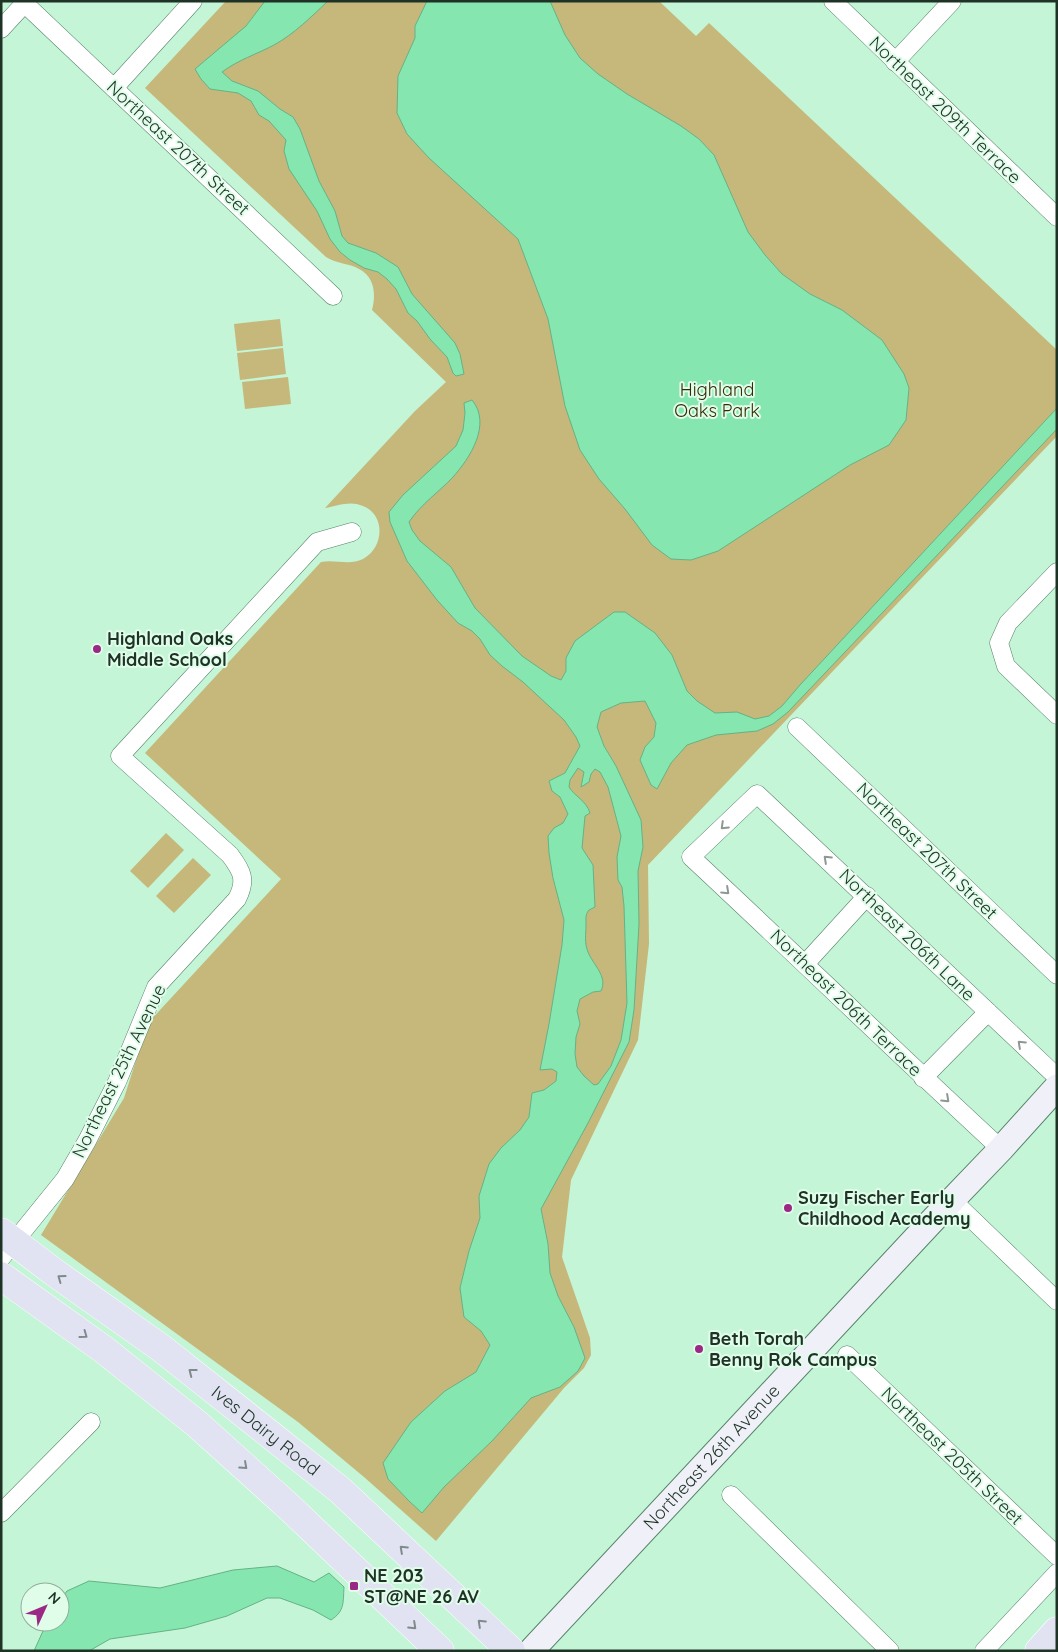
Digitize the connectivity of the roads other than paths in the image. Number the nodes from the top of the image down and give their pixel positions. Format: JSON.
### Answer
{"nodes":[{"id":1,"x":193,"y":1,"type":"edge"},
{"id":2,"x":834,"y":1,"type":"edge"},
{"id":3,"x":952,"y":1,"type":"edge"},
{"id":4,"x":23,"y":2,"type":"edge"},
{"id":5,"x":1,"y":29,"type":"edge"},
{"id":6,"x":895,"y":62,"type":"junction"},
{"id":7,"x":114,"y":88,"type":"junction"},
{"id":8,"x":1057,"y":218,"type":"edge"},
{"id":9,"x":334,"y":296,"type":"dead end"},
{"id":10,"x":352,"y":532,"type":"dead end"},
{"id":11,"x":1057,"y":572,"type":"edge"},
{"id":12,"x":1057,"y":715,"type":"edge"},
{"id":13,"x":797,"y":727,"type":"dead end"},
{"id":14,"x":691,"y":858,"type":"joint"},
{"id":15,"x":867,"y":896,"type":"junction"},
{"id":16,"x":805,"y":964,"type":"junction"},
{"id":17,"x":1057,"y":975,"type":"edge"},
{"id":18,"x":988,"y":1012,"type":"junction"},
{"id":19,"x":1057,"y":1077,"type":"edge"},
{"id":20,"x":924,"y":1078,"type":"junction"},
{"id":21,"x":1057,"y":1087,"type":"edge"},
{"id":22,"x":1001,"y":1149,"type":"junction"},
{"id":23,"x":952,"y":1200,"type":"junction"},
{"id":24,"x":6,"y":1244,"type":"edge"},
{"id":25,"x":1,"y":1276,"type":"edge"},
{"id":26,"x":1057,"y":1301,"type":"edge"},
{"id":27,"x":847,"y":1355,"type":"dead end"},
{"id":28,"x":91,"y":1422,"type":"dead end"},
{"id":29,"x":731,"y":1495,"type":"dead end"},
{"id":30,"x":1,"y":1513,"type":"edge"},
{"id":31,"x":1057,"y":1556,"type":"edge"},
{"id":32,"x":1057,"y":1573,"type":"edge"},
{"id":33,"x":1057,"y":1631,"type":"edge"},
{"id":34,"x":440,"y":1651,"type":"edge"},
{"id":35,"x":511,"y":1651,"type":"edge"},
{"id":36,"x":531,"y":1651,"type":"edge"},
{"id":37,"x":890,"y":1651,"type":"edge"},
{"id":38,"x":984,"y":1651,"type":"edge"},
{"id":39,"x":1038,"y":1651,"type":"edge"}],
"edges":[{"from":1,"to":7,"type":"street"},
{"from":2,"to":6,"type":"street","name":"Northeast 209th Terrace"},
{"from":3,"to":6,"type":"street"},
{"from":4,"to":5,"type":"street"},
{"from":4,"to":7,"type":"street","name":"Northeast 207th Street"},
{"from":6,"to":8,"type":"street","name":"Northeast 209th Terrace"},
{"from":7,"to":9,"type":"street","name":"Northeast 207th Street"},
{"from":10,"to":24,"type":"street","name":"Northeast 25th Avenue"},
{"from":11,"to":12,"type":"street"},
{"from":13,"to":17,"type":"street","name":"Northeast 207th Street"},
{"from":15,"to":14,"type":"street","name":"Northeast 206th Lane","one_way":true},
{"from":14,"to":16,"type":"street","name":"Northeast 206th Terrace","one_way":true},
{"from":15,"to":16,"type":"street"},
{"from":15,"to":18,"type":"street","name":"Northeast 206th Lane"},
{"from":16,"to":20,"type":"street","name":"Northeast 206th Terrace"},
{"from":19,"to":18,"type":"street","name":"Northeast 206th Lane","one_way":true},
{"from":18,"to":20,"type":"street"},
{"from":20,"to":22,"type":"street","name":"Northeast 206th Terrace","one_way":true},
{"from":21,"to":22,"type":"street","name":"Northeast 26th Avenue"},
{"from":22,"to":23,"type":"street","name":"Northeast 26th Avenue"},
{"from":23,"to":26,"type":"street"},
{"from":23,"to":36,"type":"street","name":"Northeast 26th Avenue"},
{"from":35,"to":24,"type":"main road","name":"Ives Dairy Road","one_way":true},
{"from":25,"to":34,"type":"main road","one_way":true},
{"from":27,"to":31,"type":"street","name":"Northeast 205th Street"},
{"from":28,"to":30,"type":"street"},
{"from":29,"to":37,"type":"street"},
{"from":32,"to":38,"type":"street"},
{"from":33,"to":39,"type":"main road"}]}
